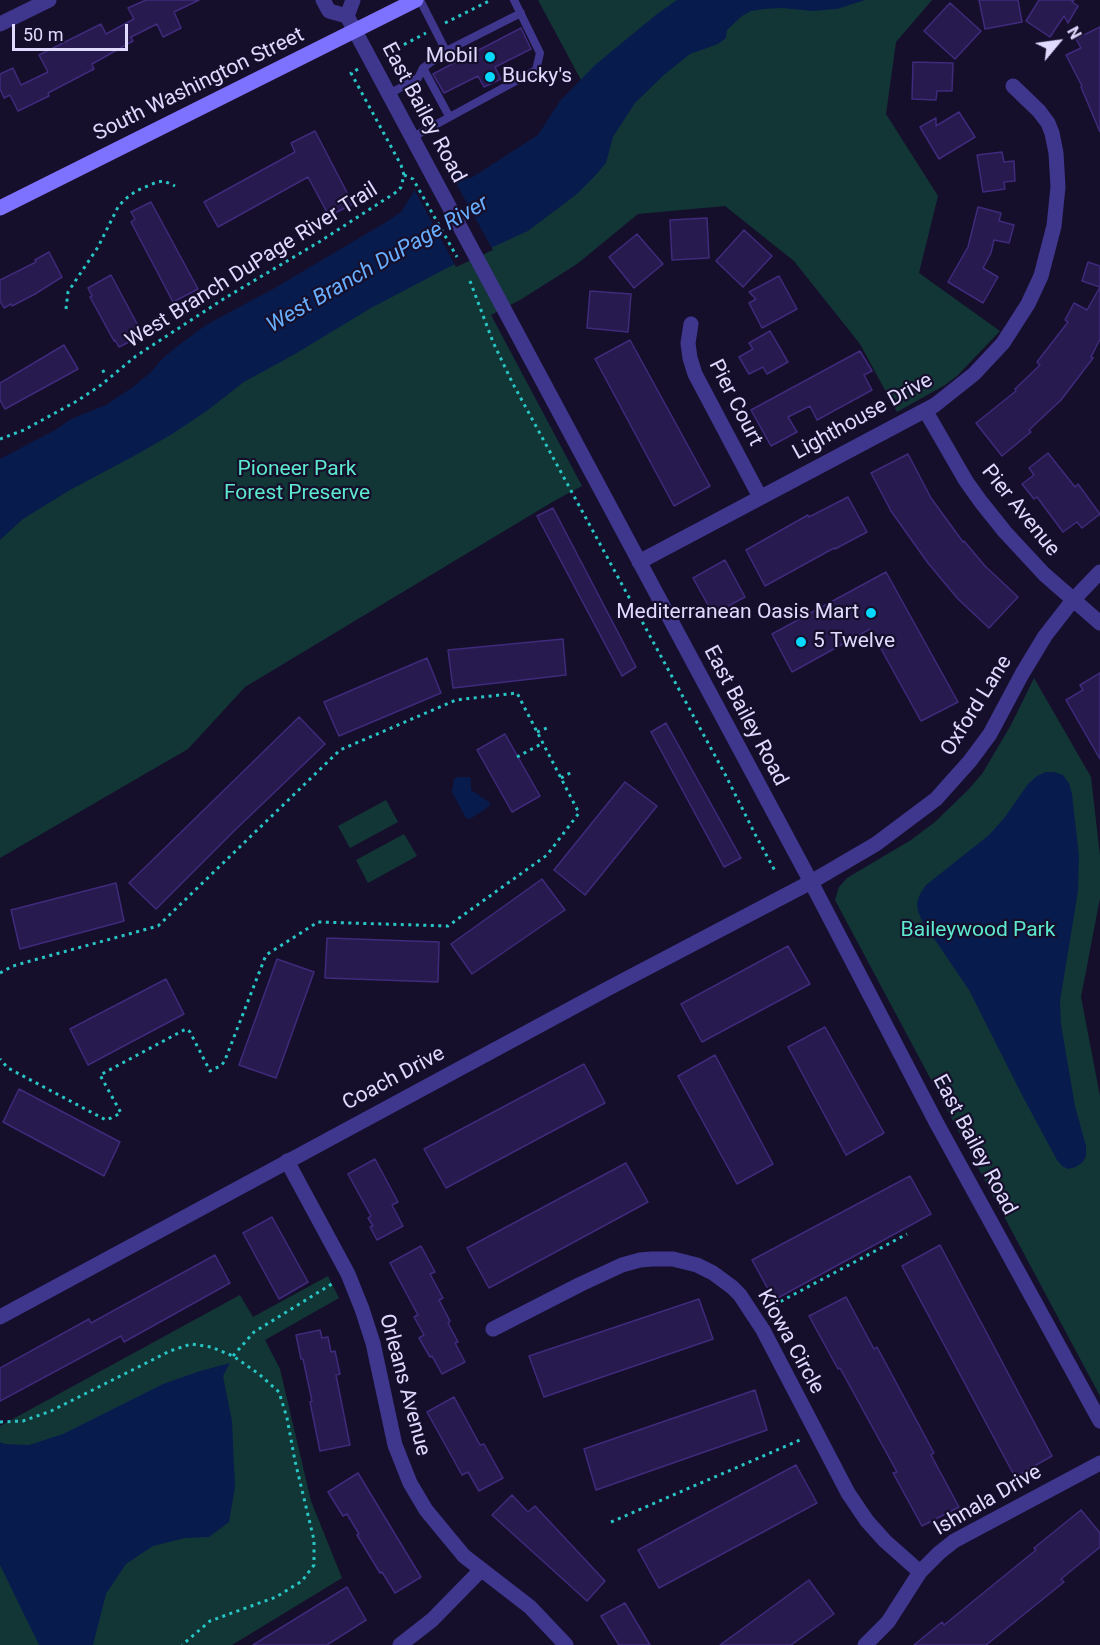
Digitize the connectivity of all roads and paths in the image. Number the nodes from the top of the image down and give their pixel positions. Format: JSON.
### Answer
{"nodes":[{"id":1,"x":49,"y":0,"type":"edge"},
{"id":2,"x":323,"y":0,"type":"edge"},
{"id":3,"x":353,"y":0,"type":"edge"},
{"id":4,"x":418,"y":0,"type":"edge"},
{"id":5,"x":491,"y":0,"type":"edge"},
{"id":6,"x":514,"y":0,"type":"edge"},
{"id":7,"x":521,"y":13,"type":"junction"},
{"id":8,"x":347,"y":16,"type":"junction"},
{"id":9,"x":0,"y":24,"type":"edge"},
{"id":10,"x":444,"y":24,"type":"dead end"},
{"id":11,"x":355,"y":31,"type":"junction"},
{"id":12,"x":421,"y":35,"type":"dead end"},
{"id":13,"x":446,"y":51,"type":"junction"},
{"id":14,"x":385,"y":55,"type":"dead end"},
{"id":15,"x":360,"y":68,"type":"dead end"},
{"id":16,"x":423,"y":68,"type":"junction"},
{"id":17,"x":1013,"y":86,"type":"dead end"},
{"id":18,"x":389,"y":94,"type":"junction"},
{"id":19,"x":449,"y":116,"type":"junction"},
{"id":20,"x":412,"y":137,"type":"junction"},
{"id":21,"x":404,"y":175,"type":"junction"},
{"id":22,"x":175,"y":186,"type":"dead end"},
{"id":23,"x":0,"y":208,"type":"edge"},
{"id":24,"x":458,"y":258,"type":"dead end"},
{"id":25,"x":469,"y":278,"type":"dead end"},
{"id":26,"x":66,"y":309,"type":"dead end"},
{"id":27,"x":691,"y":324,"type":"dead end"},
{"id":28,"x":925,"y":410,"type":"junction"},
{"id":29,"x":0,"y":439,"type":"edge"},
{"id":30,"x":760,"y":497,"type":"junction"},
{"id":31,"x":639,"y":562,"type":"junction"},
{"id":32,"x":1100,"y":572,"type":"edge"},
{"id":33,"x":1074,"y":600,"type":"junction"},
{"id":34,"x":1100,"y":623,"type":"edge"},
{"id":35,"x":547,"y":728,"type":"dead end"},
{"id":36,"x":537,"y":732,"type":"junction"},
{"id":37,"x":543,"y":743,"type":"junction"},
{"id":38,"x":517,"y":757,"type":"dead end"},
{"id":39,"x":572,"y":772,"type":"dead end"},
{"id":40,"x":561,"y":778,"type":"junction"},
{"id":41,"x":775,"y":871,"type":"dead end"},
{"id":42,"x":811,"y":882,"type":"junction"},
{"id":43,"x":0,"y":973,"type":"edge"},
{"id":44,"x":0,"y":1059,"type":"edge"},
{"id":45,"x":287,"y":1161,"type":"junction"},
{"id":46,"x":907,"y":1234,"type":"dead end"},
{"id":47,"x":348,"y":1274,"type":"junction"},
{"id":48,"x":774,"y":1305,"type":"dead end"},
{"id":49,"x":0,"y":1317,"type":"edge"},
{"id":50,"x":493,"y":1329,"type":"dead end"},
{"id":51,"x":233,"y":1356,"type":"junction"},
{"id":52,"x":1100,"y":1421,"type":"edge"},
{"id":53,"x":0,"y":1422,"type":"edge"},
{"id":54,"x":800,"y":1440,"type":"dead end"},
{"id":55,"x":1100,"y":1463,"type":"edge"},
{"id":56,"x":611,"y":1522,"type":"dead end"},
{"id":57,"x":481,"y":1570,"type":"junction"},
{"id":58,"x":920,"y":1572,"type":"junction"},
{"id":59,"x":182,"y":1645,"type":"edge"},
{"id":60,"x":400,"y":1645,"type":"edge"},
{"id":61,"x":566,"y":1645,"type":"edge"},
{"id":62,"x":865,"y":1645,"type":"edge"}],
"edges":[{"from":1,"to":9,"type":"street"},
{"from":2,"to":8,"type":"street"},
{"from":3,"to":8,"type":"street"},
{"from":4,"to":11,"type":"main road","name":"South Washington Street"},
{"from":4,"to":13,"type":"lane"},
{"from":5,"to":10,"type":"path"},
{"from":6,"to":7,"type":"lane"},
{"from":7,"to":13,"type":"lane"},
{"from":7,"to":19,"type":"lane"},
{"from":8,"to":11,"type":"street","name":"East Bailey Road"},
{"from":11,"to":18,"type":"street","name":"East Bailey Road"},
{"from":11,"to":23,"type":"main road","name":"South Washington Street"},
{"from":12,"to":14,"type":"path"},
{"from":13,"to":16,"type":"lane"},
{"from":15,"to":21,"type":"path","name":"West Branch DuPage River Trail"},
{"from":16,"to":18,"type":"lane"},
{"from":16,"to":19,"type":"lane"},
{"from":17,"to":28,"type":"street","name":"Lighthouse Drive"},
{"from":18,"to":20,"type":"street","name":"East Bailey Road"},
{"from":19,"to":20,"type":"lane"},
{"from":20,"to":31,"type":"street","name":"East Bailey Road"},
{"from":21,"to":24,"type":"path"},
{"from":21,"to":29,"type":"path","name":"West Branch DuPage River Trail"},
{"from":22,"to":26,"type":"path"},
{"from":25,"to":41,"type":"path"},
{"from":27,"to":30,"type":"street","name":"Pier Court"},
{"from":28,"to":30,"type":"street","name":"Lighthouse Drive"},
{"from":28,"to":33,"type":"street","name":"Pier Avenue"},
{"from":30,"to":31,"type":"street","name":"Lighthouse Drive"},
{"from":31,"to":42,"type":"street","name":"East Bailey Road"},
{"from":32,"to":33,"type":"street","name":"Oxford Lane"},
{"from":33,"to":34,"type":"street","name":"Pier Avenue"},
{"from":33,"to":42,"type":"street","name":"Oxford Lane"},
{"from":35,"to":36,"type":"path"},
{"from":36,"to":37,"type":"path"},
{"from":36,"to":43,"type":"path"},
{"from":37,"to":38,"type":"path"},
{"from":37,"to":40,"type":"path"},
{"from":39,"to":40,"type":"path"},
{"from":40,"to":44,"type":"path"},
{"from":42,"to":45,"type":"street","name":"Coach Drive"},
{"from":42,"to":52,"type":"street","name":"East Bailey Road"},
{"from":45,"to":47,"type":"street","name":"Orleans Avenue"},
{"from":45,"to":49,"type":"street","name":"Coach Drive"},
{"from":46,"to":48,"type":"path"},
{"from":47,"to":51,"type":"path"},
{"from":47,"to":57,"type":"street","name":"Orleans Avenue"},
{"from":50,"to":58,"type":"street","name":"Kiowa Circle"},
{"from":51,"to":53,"type":"path"},
{"from":51,"to":59,"type":"path"},
{"from":54,"to":56,"type":"path"},
{"from":55,"to":58,"type":"street","name":"Ishnala Drive"},
{"from":57,"to":60,"type":"street"},
{"from":57,"to":61,"type":"street","name":"Orleans Avenue"},
{"from":58,"to":62,"type":"street","name":"Ishnala Drive"}]}
